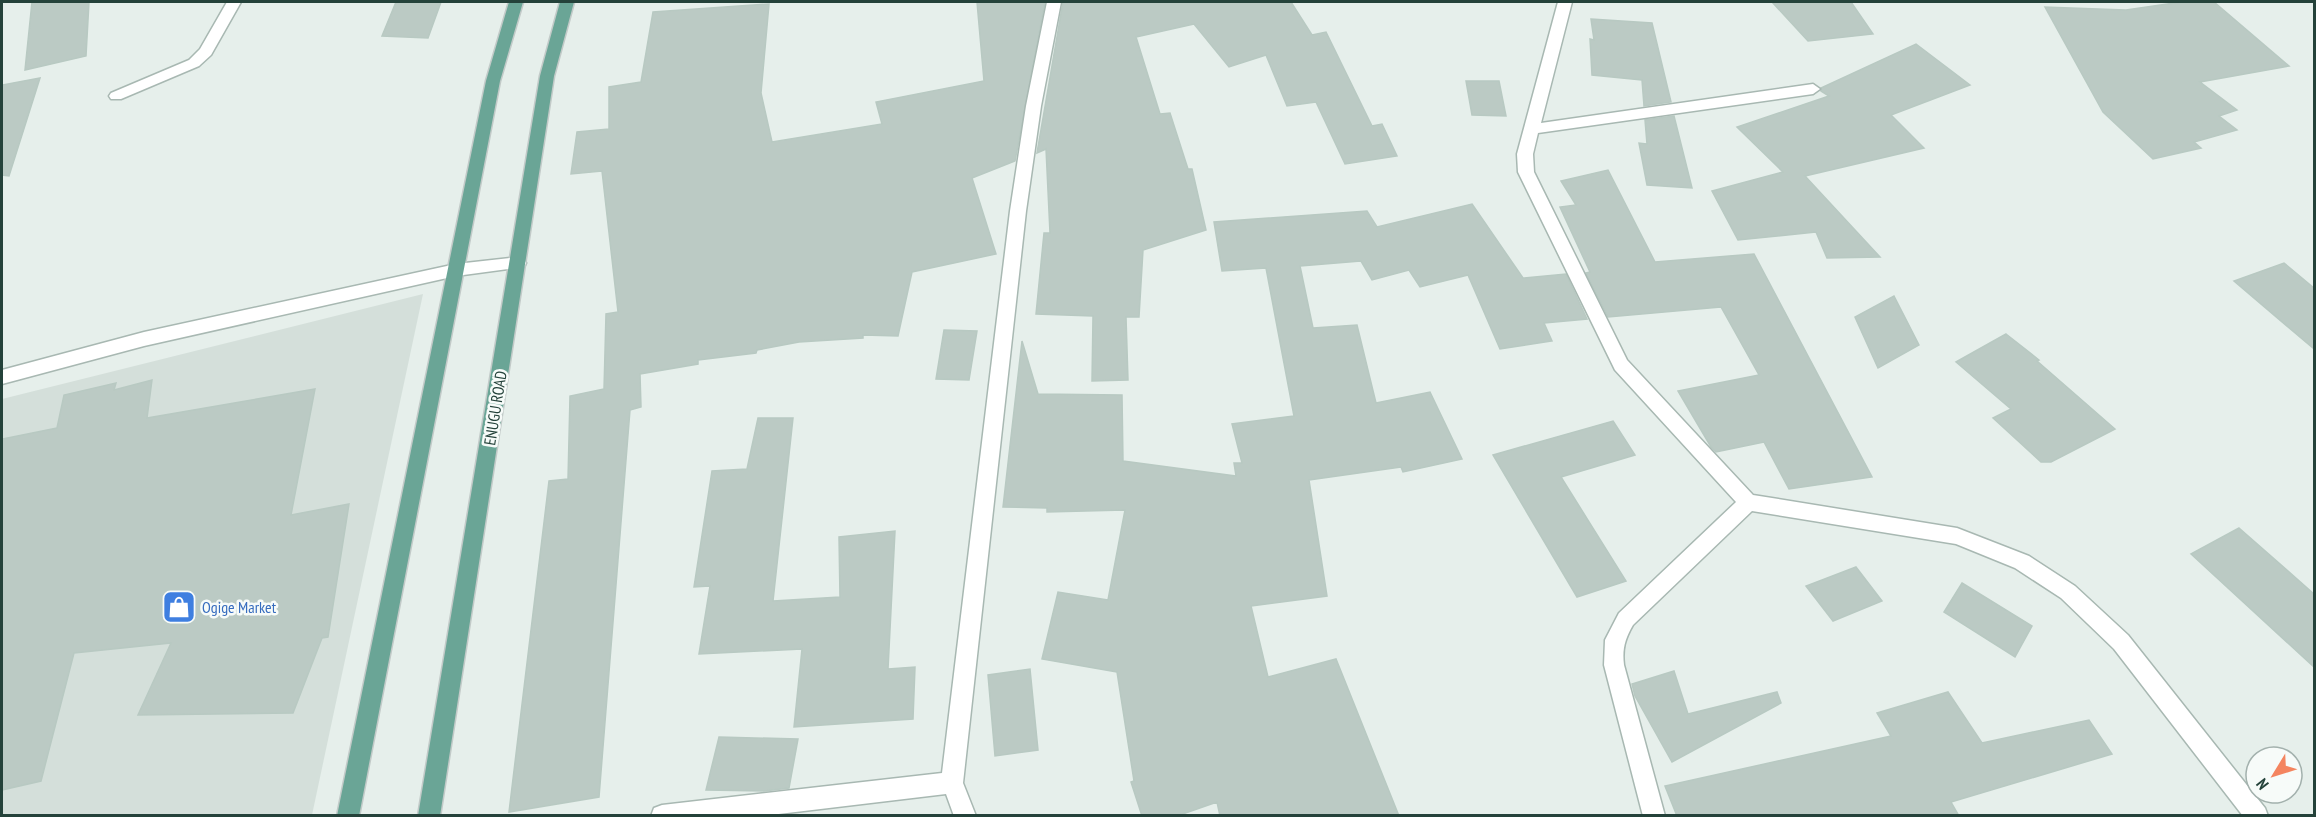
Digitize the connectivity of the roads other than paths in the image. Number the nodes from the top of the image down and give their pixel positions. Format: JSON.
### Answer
{"nodes":[{"id":1,"x":234,"y":2,"type":"edge"},
{"id":2,"x":516,"y":2,"type":"edge"},
{"id":3,"x":567,"y":2,"type":"edge"},
{"id":4,"x":1054,"y":2,"type":"edge"},
{"id":5,"x":1565,"y":2,"type":"edge"},
{"id":6,"x":1813,"y":89,"type":"dead end"},
{"id":7,"x":116,"y":96,"type":"dead end"},
{"id":8,"x":1532,"y":129,"type":"junction"},
{"id":9,"x":518,"y":262,"type":"junction"},
{"id":10,"x":456,"y":270,"type":"junction"},
{"id":11,"x":2,"y":377,"type":"edge"},
{"id":12,"x":1748,"y":502,"type":"junction"},
{"id":13,"x":952,"y":783,"type":"junction"},
{"id":14,"x":348,"y":816,"type":"edge"},
{"id":15,"x":429,"y":816,"type":"edge"},
{"id":16,"x":662,"y":816,"type":"edge"},
{"id":17,"x":965,"y":816,"type":"edge"},
{"id":18,"x":1654,"y":816,"type":"edge"},
{"id":19,"x":2258,"y":816,"type":"edge"}],
"edges":[{"from":1,"to":7,"type":"street"},
{"from":2,"to":10,"type":"main road"},
{"from":3,"to":9,"type":"main road","name":"ENUGU ROAD"},
{"from":4,"to":13,"type":"street"},
{"from":5,"to":8,"type":"street"},
{"from":6,"to":8,"type":"street"},
{"from":8,"to":12,"type":"street"},
{"from":9,"to":10,"type":"street"},
{"from":9,"to":15,"type":"main road","name":"ENUGU ROAD"},
{"from":10,"to":11,"type":"street"},
{"from":10,"to":14,"type":"main road"},
{"from":12,"to":18,"type":"street"},
{"from":12,"to":19,"type":"street"},
{"from":13,"to":16,"type":"street"},
{"from":13,"to":17,"type":"street"}]}
